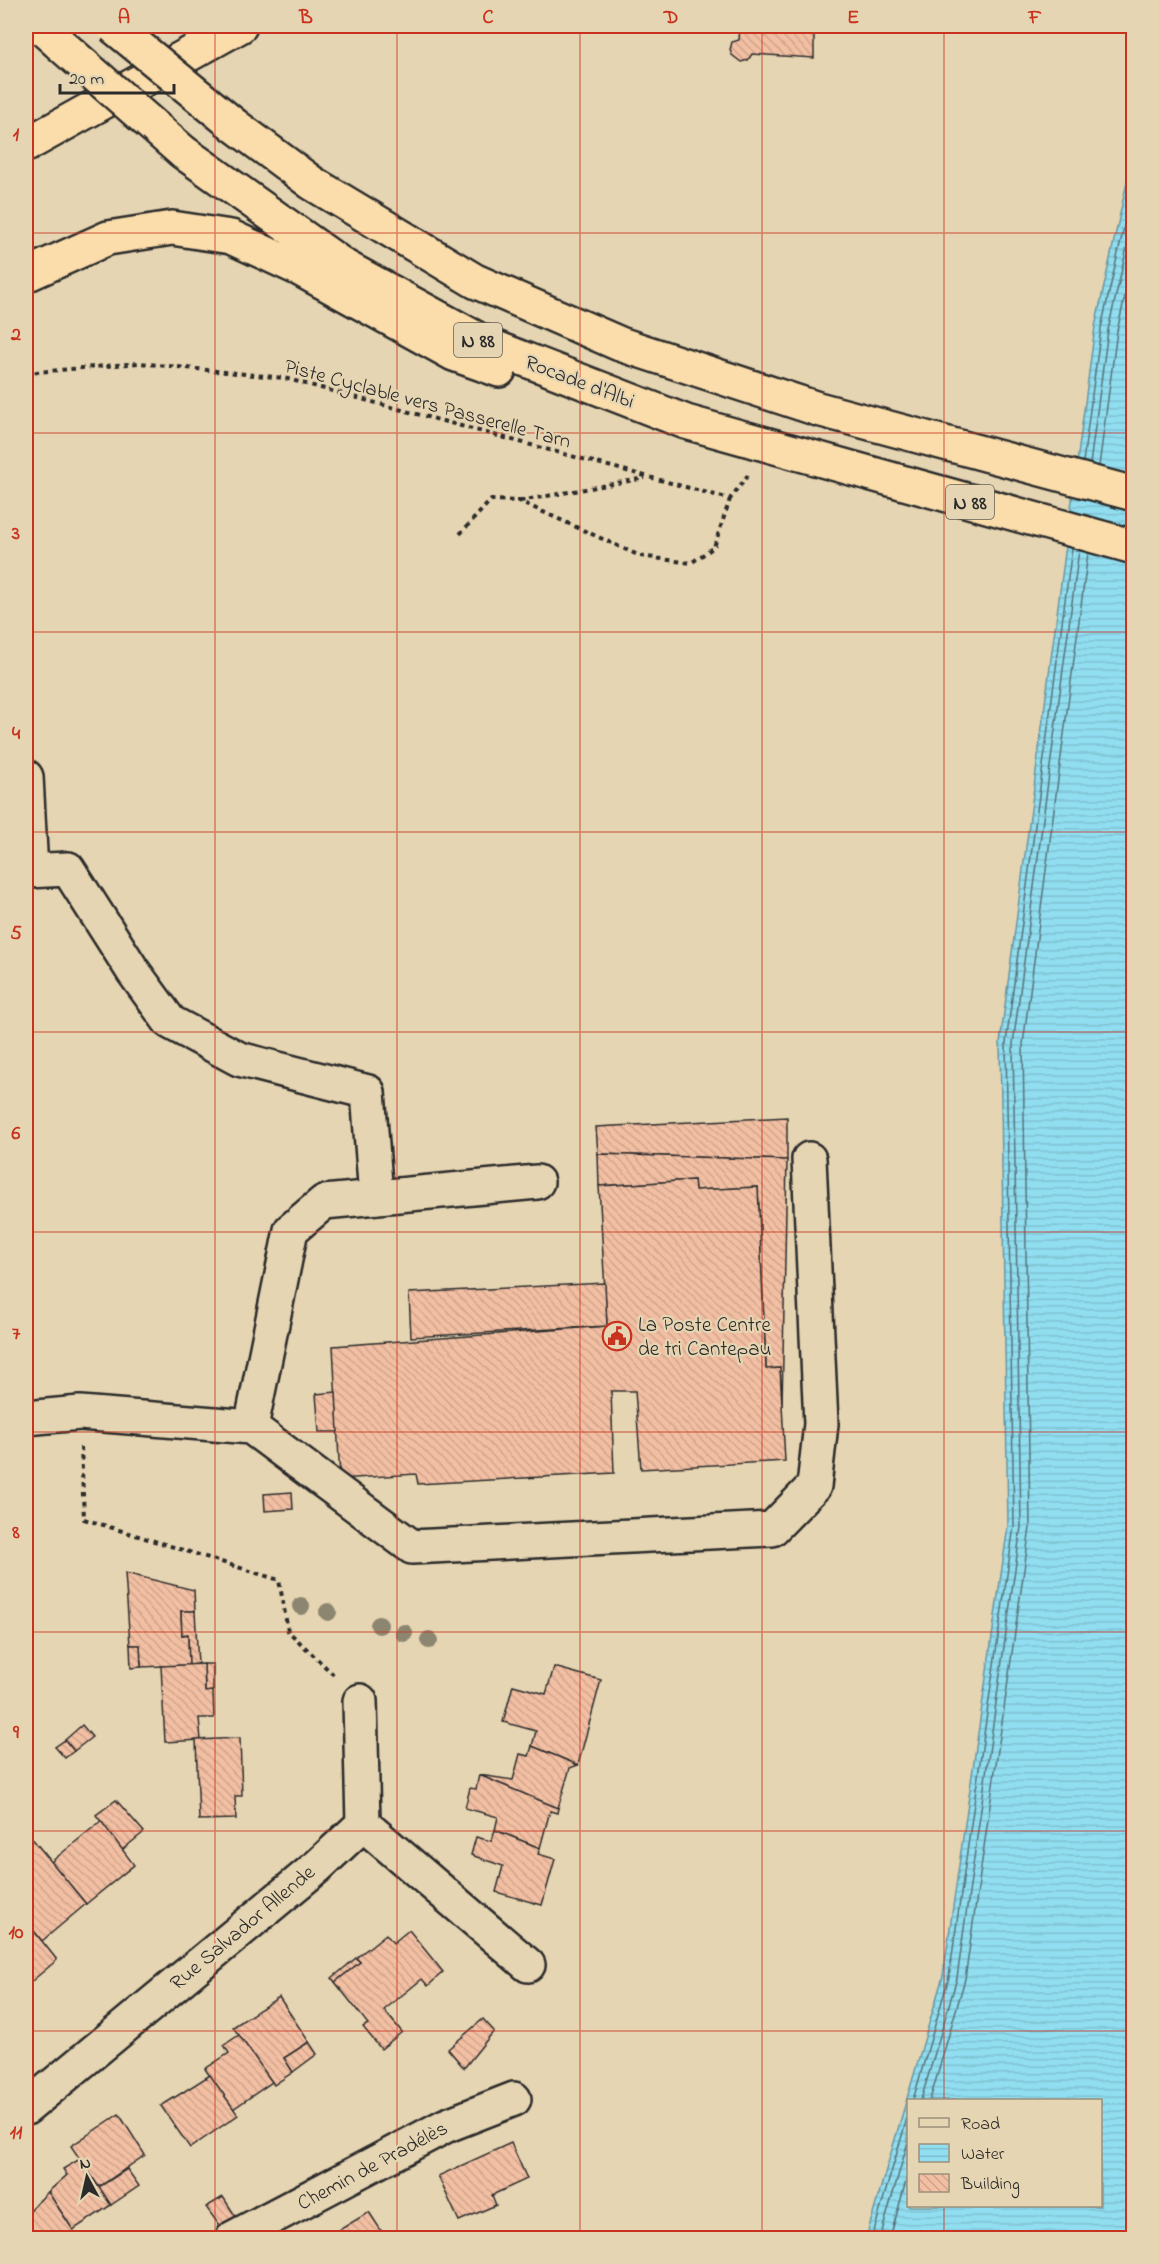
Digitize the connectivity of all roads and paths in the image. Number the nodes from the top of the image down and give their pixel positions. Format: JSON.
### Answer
{"nodes":[{"id":1,"x":113,"y":26,"type":"edge"},
{"id":2,"x":147,"y":26,"type":"edge"},
{"id":3,"x":240,"y":26,"type":"edge"},
{"id":4,"x":51,"y":35,"type":"edge"},
{"id":5,"x":239,"y":121,"type":"junction"},
{"id":6,"x":26,"y":145,"type":"edge"},
{"id":7,"x":26,"y":275,"type":"edge"},
{"id":8,"x":26,"y":375,"type":"edge"},
{"id":9,"x":686,"y":422,"type":"junction"},
{"id":10,"x":750,"y":474,"type":"dead end"},
{"id":11,"x":649,"y":477,"type":"junction"},
{"id":12,"x":1134,"y":494,"type":"edge"},
{"id":13,"x":730,"y":499,"type":"junction"},
{"id":14,"x":519,"y":501,"type":"junction"},
{"id":15,"x":460,"y":534,"type":"dead end"},
{"id":16,"x":1134,"y":547,"type":"edge"},
{"id":17,"x":26,"y":777,"type":"edge"},
{"id":18,"x":28,"y":871,"type":"edge"},
{"id":19,"x":809,"y":1159,"type":"dead end"},
{"id":20,"x":537,"y":1182,"type":"dead end"},
{"id":21,"x":376,"y":1197,"type":"junction"},
{"id":22,"x":80,"y":1413,"type":"junction"},
{"id":23,"x":26,"y":1418,"type":"edge"},
{"id":24,"x":251,"y":1427,"type":"junction"},
{"id":25,"x":360,"y":1701,"type":"joint"},
{"id":26,"x":363,"y":1824,"type":"junction"},
{"id":27,"x":528,"y":1965,"type":"dead end"},
{"id":28,"x":514,"y":2099,"type":"dead end"},
{"id":29,"x":26,"y":2108,"type":"edge"},
{"id":30,"x":233,"y":2238,"type":"edge"}],
"edges":[{"from":1,"to":5,"type":"highway","number":"N 88","bridge":true},
{"from":2,"to":5,"type":"highway"},
{"from":3,"to":6,"type":"highway"},
{"from":4,"to":9,"type":"highway","name":"Rocade d'Albi","number":"N 88","bridge":true},
{"from":5,"to":12,"type":"highway","number":"N 88"},
{"from":7,"to":9,"type":"highway"},
{"from":8,"to":11,"type":"path","name":"Piste Cyclable vers Passerelle Tarn"},
{"from":9,"to":16,"type":"highway","name":"Rocade d'Albi","number":"N 88"},
{"from":10,"to":13,"type":"path"},
{"from":11,"to":13,"type":"path","name":"Piste Cyclable vers Passerelle Tarn"},
{"from":11,"to":14,"type":"path"},
{"from":13,"to":14,"type":"path"},
{"from":14,"to":15,"type":"path"},
{"from":17,"to":18,"type":"street"},
{"from":18,"to":21,"type":"street"},
{"from":19,"to":24,"type":"street"},
{"from":20,"to":21,"type":"street"},
{"from":21,"to":24,"type":"street"},
{"from":22,"to":23,"type":"street"},
{"from":22,"to":24,"type":"street"},
{"from":22,"to":25,"type":"path"},
{"from":25,"to":26,"type":"street"},
{"from":26,"to":27,"type":"street"},
{"from":26,"to":29,"type":"street","name":"Rue Salvador Allende"},
{"from":28,"to":30,"type":"street","name":"Chemin de Pradélès"}]}
